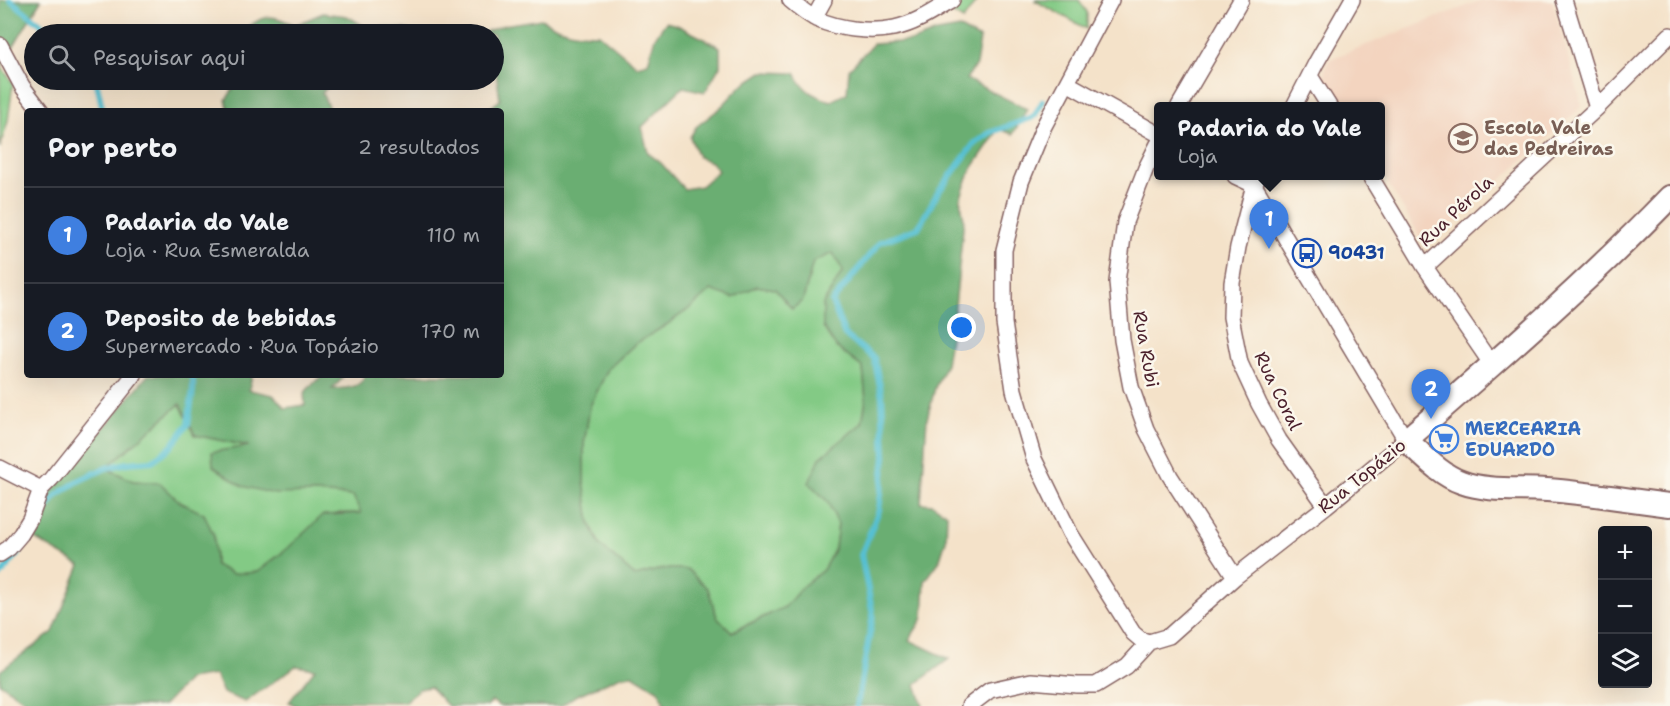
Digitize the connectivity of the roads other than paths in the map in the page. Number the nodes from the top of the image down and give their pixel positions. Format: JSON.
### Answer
{"nodes":[{"id":1,"x":789,"y":0,"type":"edge"},
{"id":2,"x":824,"y":0,"type":"edge"},
{"id":3,"x":952,"y":0,"type":"edge"},
{"id":4,"x":1240,"y":0,"type":"edge"},
{"id":5,"x":1352,"y":0,"type":"edge"},
{"id":6,"x":1564,"y":0,"type":"edge"},
{"id":7,"x":1109,"y":1,"type":"edge"},
{"id":8,"x":814,"y":18,"type":"junction"},
{"id":9,"x":1670,"y":35,"type":"edge"},
{"id":10,"x":0,"y":45,"type":"edge"},
{"id":11,"x":1310,"y":75,"type":"junction"},
{"id":12,"x":1067,"y":83,"type":"junction"},
{"id":13,"x":24,"y":89,"type":"edge"},
{"id":14,"x":25,"y":90,"type":"edge"},
{"id":15,"x":1181,"y":102,"type":"edge"},
{"id":16,"x":1296,"y":102,"type":"edge"},
{"id":17,"x":1327,"y":102,"type":"edge"},
{"id":18,"x":39,"y":108,"type":"edge"},
{"id":19,"x":1597,"y":108,"type":"junction"},
{"id":20,"x":1154,"y":132,"type":"edge"},
{"id":21,"x":1154,"y":152,"type":"edge"},
{"id":22,"x":1256,"y":180,"type":"edge"},
{"id":23,"x":1372,"y":180,"type":"edge"},
{"id":24,"x":1670,"y":197,"type":"edge"},
{"id":25,"x":1425,"y":267,"type":"junction"},
{"id":26,"x":1492,"y":365,"type":"junction"},
{"id":27,"x":132,"y":378,"type":"edge"},
{"id":28,"x":1406,"y":440,"type":"junction"},
{"id":29,"x":0,"y":468,"type":"edge"},
{"id":30,"x":40,"y":489,"type":"junction"},
{"id":31,"x":1670,"y":505,"type":"edge"},
{"id":32,"x":1326,"y":506,"type":"junction"},
{"id":33,"x":0,"y":554,"type":"edge"},
{"id":34,"x":1235,"y":577,"type":"junction"},
{"id":35,"x":1149,"y":642,"type":"junction"},
{"id":36,"x":969,"y":706,"type":"edge"}],
"edges":[{"from":1,"to":8,"type":"street"},
{"from":2,"to":8,"type":"street"},
{"from":3,"to":8,"type":"street"},
{"from":4,"to":15,"type":"street"},
{"from":5,"to":11,"type":"street"},
{"from":6,"to":19,"type":"street"},
{"from":7,"to":12,"type":"street"},
{"from":9,"to":19,"type":"street","name":"Rua Pérola"},
{"from":10,"to":13,"type":"street"},
{"from":11,"to":16,"type":"street"},
{"from":11,"to":17,"type":"street"},
{"from":12,"to":20,"type":"street"},
{"from":12,"to":35,"type":"street"},
{"from":14,"to":18,"type":"street"},
{"from":19,"to":25,"type":"street","name":"Rua Pérola"},
{"from":21,"to":34,"type":"street","name":"Rua Rubi"},
{"from":22,"to":28,"type":"street"},
{"from":22,"to":32,"type":"street","name":"Rua Coral"},
{"from":23,"to":25,"type":"street"},
{"from":24,"to":26,"type":"street","name":"Rua Topázio"},
{"from":25,"to":26,"type":"street"},
{"from":26,"to":28,"type":"street","name":"Rua Topázio"},
{"from":27,"to":30,"type":"street"},
{"from":28,"to":31,"type":"street"},
{"from":28,"to":32,"type":"street","name":"Rua Topázio"},
{"from":29,"to":30,"type":"street"},
{"from":30,"to":33,"type":"street"},
{"from":32,"to":34,"type":"street","name":"Rua Topázio"},
{"from":34,"to":35,"type":"street","name":"Rua Topázio"},
{"from":35,"to":36,"type":"street"}]}
